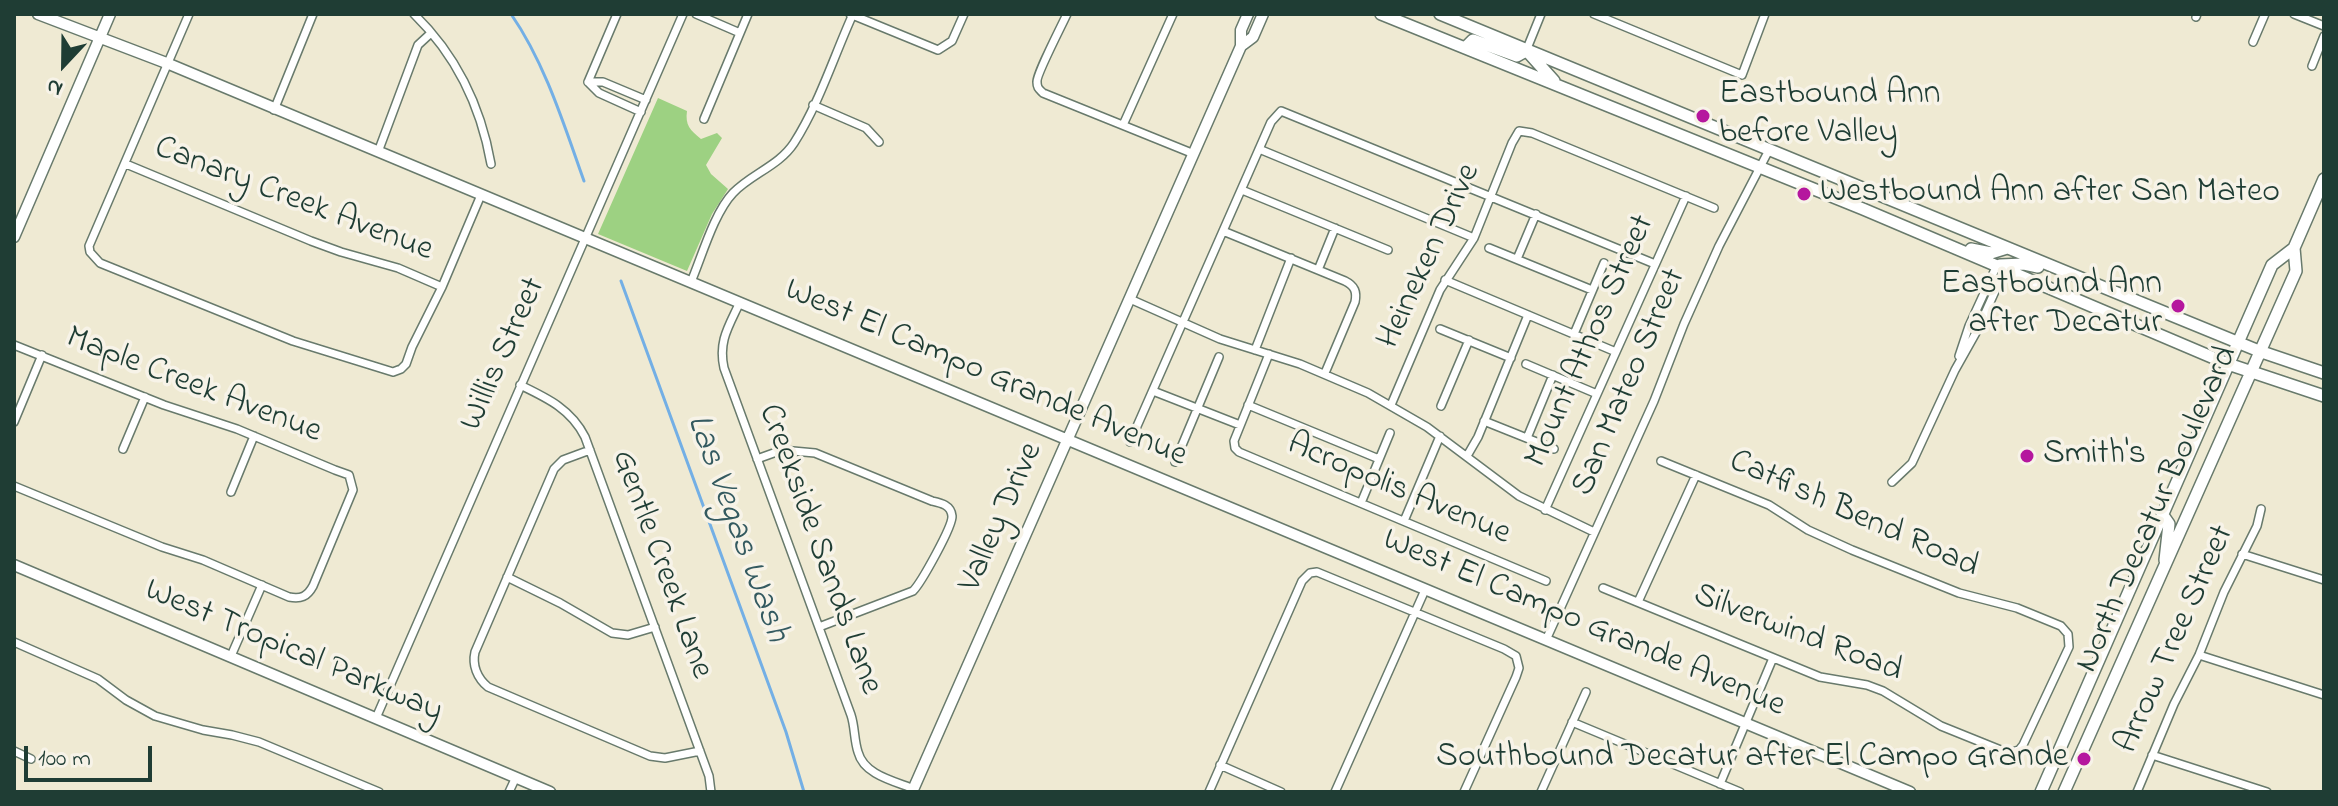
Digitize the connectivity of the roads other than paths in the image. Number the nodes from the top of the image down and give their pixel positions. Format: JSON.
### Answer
{"nodes":[{"id":1,"x":38,"y":14,"type":"edge"},
{"id":2,"x":110,"y":14,"type":"edge"},
{"id":3,"x":189,"y":14,"type":"edge"},
{"id":4,"x":313,"y":14,"type":"edge"},
{"id":5,"x":414,"y":14,"type":"edge"},
{"id":6,"x":617,"y":14,"type":"edge"},
{"id":7,"x":683,"y":14,"type":"edge"},
{"id":8,"x":696,"y":14,"type":"edge"},
{"id":9,"x":748,"y":14,"type":"edge"},
{"id":10,"x":852,"y":14,"type":"edge"},
{"id":11,"x":964,"y":14,"type":"edge"},
{"id":12,"x":1067,"y":14,"type":"edge"},
{"id":13,"x":1173,"y":14,"type":"edge"},
{"id":14,"x":1248,"y":14,"type":"edge"},
{"id":15,"x":1263,"y":14,"type":"edge"},
{"id":16,"x":1381,"y":14,"type":"edge"},
{"id":17,"x":1440,"y":14,"type":"edge"},
{"id":18,"x":1541,"y":14,"type":"edge"},
{"id":19,"x":1594,"y":14,"type":"edge"},
{"id":20,"x":1765,"y":14,"type":"edge"},
{"id":21,"x":2265,"y":14,"type":"edge"},
{"id":22,"x":2294,"y":14,"type":"edge"},
{"id":23,"x":2324,"y":26,"type":"edge"},
{"id":24,"x":431,"y":33,"type":"junction"},
{"id":25,"x":740,"y":33,"type":"junction"},
{"id":26,"x":2324,"y":36,"type":"edge"},
{"id":27,"x":100,"y":38,"type":"junction"},
{"id":28,"x":2253,"y":42,"type":"dead end"},
{"id":29,"x":1241,"y":46,"type":"junction"},
{"id":30,"x":1466,"y":47,"type":"junction"},
{"id":31,"x":1526,"y":51,"type":"junction"},
{"id":32,"x":169,"y":64,"type":"junction"},
{"id":33,"x":2312,"y":66,"type":"dead end"},
{"id":34,"x":588,"y":82,"type":"junction"},
{"id":35,"x":1560,"y":86,"type":"junction"},
{"id":36,"x":646,"y":100,"type":"junction"},
{"id":37,"x":813,"y":105,"type":"junction"},
{"id":38,"x":274,"y":110,"type":"junction"},
{"id":39,"x":641,"y":112,"type":"junction"},
{"id":40,"x":704,"y":119,"type":"dead end"},
{"id":41,"x":1123,"y":125,"type":"junction"},
{"id":42,"x":879,"y":142,"type":"dead end"},
{"id":43,"x":1259,"y":149,"type":"junction"},
{"id":44,"x":1769,"y":150,"type":"junction"},
{"id":45,"x":378,"y":152,"type":"junction"},
{"id":46,"x":1194,"y":154,"type":"junction"},
{"id":47,"x":126,"y":164,"type":"junction"},
{"id":48,"x":491,"y":164,"type":"dead end"},
{"id":49,"x":1760,"y":167,"type":"junction"},
{"id":50,"x":2324,"y":179,"type":"edge"},
{"id":51,"x":1242,"y":190,"type":"junction"},
{"id":52,"x":481,"y":195,"type":"junction"},
{"id":53,"x":1490,"y":196,"type":"junction"},
{"id":54,"x":1686,"y":196,"type":"junction"},
{"id":55,"x":1714,"y":208,"type":"dead end"},
{"id":56,"x":1536,"y":214,"type":"junction"},
{"id":57,"x":1335,"y":228,"type":"junction"},
{"id":58,"x":1223,"y":231,"type":"junction"},
{"id":59,"x":14,"y":237,"type":"edge"},
{"id":60,"x":585,"y":238,"type":"junction"},
{"id":61,"x":1474,"y":238,"type":"junction"},
{"id":62,"x":1947,"y":244,"type":"junction"},
{"id":63,"x":1489,"y":248,"type":"dead end"},
{"id":64,"x":2007,"y":248,"type":"junction"},
{"id":65,"x":2294,"y":248,"type":"junction"},
{"id":66,"x":1388,"y":250,"type":"dead end"},
{"id":67,"x":1291,"y":258,"type":"junction"},
{"id":68,"x":1517,"y":259,"type":"junction"},
{"id":69,"x":1604,"y":263,"type":"dead end"},
{"id":70,"x":1655,"y":264,"type":"junction"},
{"id":71,"x":2001,"y":267,"type":"junction"},
{"id":72,"x":1318,"y":270,"type":"junction"},
{"id":73,"x":2070,"y":274,"type":"junction"},
{"id":74,"x":1445,"y":280,"type":"junction"},
{"id":75,"x":691,"y":282,"type":"junction"},
{"id":76,"x":442,"y":287,"type":"junction"},
{"id":77,"x":1592,"y":290,"type":"junction"},
{"id":78,"x":1130,"y":299,"type":"junction"},
{"id":79,"x":740,"y":302,"type":"junction"},
{"id":80,"x":1528,"y":315,"type":"junction"},
{"id":81,"x":1182,"y":322,"type":"junction"},
{"id":82,"x":1440,"y":329,"type":"dead end"},
{"id":83,"x":1574,"y":334,"type":"junction"},
{"id":84,"x":1469,"y":340,"type":"junction"},
{"id":85,"x":2238,"y":343,"type":"junction"},
{"id":86,"x":14,"y":345,"type":"edge"},
{"id":87,"x":1255,"y":350,"type":"junction"},
{"id":88,"x":2259,"y":351,"type":"junction"},
{"id":89,"x":1616,"y":352,"type":"junction"},
{"id":90,"x":1269,"y":354,"type":"junction"},
{"id":91,"x":42,"y":355,"type":"junction"},
{"id":92,"x":1219,"y":357,"type":"dead end"},
{"id":93,"x":1511,"y":358,"type":"junction"},
{"id":94,"x":1526,"y":364,"type":"dead end"},
{"id":95,"x":2228,"y":364,"type":"junction"},
{"id":96,"x":2250,"y":372,"type":"junction"},
{"id":97,"x":1325,"y":373,"type":"junction"},
{"id":98,"x":2324,"y":373,"type":"edge"},
{"id":99,"x":1553,"y":375,"type":"junction"},
{"id":100,"x":520,"y":385,"type":"junction"},
{"id":101,"x":1153,"y":391,"type":"junction"},
{"id":102,"x":1597,"y":394,"type":"junction"},
{"id":103,"x":2324,"y":396,"type":"edge"},
{"id":104,"x":145,"y":397,"type":"junction"},
{"id":105,"x":1248,"y":405,"type":"junction"},
{"id":106,"x":1391,"y":405,"type":"junction"},
{"id":107,"x":1441,"y":406,"type":"dead end"},
{"id":108,"x":1198,"y":409,"type":"junction"},
{"id":109,"x":1484,"y":421,"type":"junction"},
{"id":110,"x":14,"y":422,"type":"edge"},
{"id":111,"x":1240,"y":425,"type":"junction"},
{"id":112,"x":1390,"y":433,"type":"dead end"},
{"id":113,"x":254,"y":436,"type":"junction"},
{"id":114,"x":1440,"y":436,"type":"junction"},
{"id":115,"x":1527,"y":438,"type":"junction"},
{"id":116,"x":1067,"y":441,"type":"junction"},
{"id":117,"x":1130,"y":442,"type":"dead end"},
{"id":118,"x":123,"y":449,"type":"dead end"},
{"id":119,"x":1554,"y":449,"type":"dead end"},
{"id":120,"x":590,"y":450,"type":"junction"},
{"id":121,"x":1467,"y":456,"type":"junction"},
{"id":122,"x":757,"y":459,"type":"junction"},
{"id":123,"x":1379,"y":459,"type":"junction"},
{"id":124,"x":1661,"y":461,"type":"dead end"},
{"id":125,"x":1175,"y":462,"type":"dead end"},
{"id":126,"x":1696,"y":475,"type":"junction"},
{"id":127,"x":1892,"y":482,"type":"dead end"},
{"id":128,"x":14,"y":486,"type":"edge"},
{"id":129,"x":231,"y":492,"type":"dead end"},
{"id":130,"x":1361,"y":503,"type":"junction"},
{"id":131,"x":2261,"y":509,"type":"dead end"},
{"id":132,"x":1545,"y":510,"type":"junction"},
{"id":133,"x":2162,"y":514,"type":"junction"},
{"id":134,"x":1404,"y":521,"type":"junction"},
{"id":135,"x":1594,"y":532,"type":"junction"},
{"id":136,"x":2242,"y":554,"type":"junction"},
{"id":137,"x":14,"y":565,"type":"edge"},
{"id":138,"x":2165,"y":569,"type":"junction"},
{"id":139,"x":507,"y":577,"type":"junction"},
{"id":140,"x":2324,"y":580,"type":"edge"},
{"id":141,"x":1546,"y":581,"type":"dead end"},
{"id":142,"x":262,"y":585,"type":"junction"},
{"id":143,"x":1603,"y":588,"type":"dead end"},
{"id":144,"x":1425,"y":590,"type":"junction"},
{"id":145,"x":2129,"y":592,"type":"junction"},
{"id":146,"x":2151,"y":601,"type":"junction"},
{"id":147,"x":1638,"y":602,"type":"junction"},
{"id":148,"x":1415,"y":612,"type":"junction"},
{"id":149,"x":655,"y":627,"type":"junction"},
{"id":150,"x":819,"y":627,"type":"junction"},
{"id":151,"x":1546,"y":640,"type":"junction"},
{"id":152,"x":16,"y":643,"type":"edge"},
{"id":153,"x":14,"y":653,"type":"edge"},
{"id":154,"x":2199,"y":655,"type":"junction"},
{"id":155,"x":231,"y":656,"type":"junction"},
{"id":156,"x":1773,"y":658,"type":"junction"},
{"id":157,"x":1586,"y":692,"type":"dead end"},
{"id":158,"x":2324,"y":695,"type":"edge"},
{"id":159,"x":376,"y":718,"type":"junction"},
{"id":160,"x":1572,"y":722,"type":"junction"},
{"id":161,"x":1745,"y":723,"type":"junction"},
{"id":162,"x":14,"y":751,"type":"edge"},
{"id":163,"x":700,"y":751,"type":"junction"},
{"id":164,"x":2013,"y":753,"type":"joint"},
{"id":165,"x":2152,"y":755,"type":"junction"},
{"id":166,"x":31,"y":759,"type":"dead end"},
{"id":167,"x":1220,"y":765,"type":"junction"},
{"id":168,"x":516,"y":777,"type":"junction"},
{"id":169,"x":1720,"y":784,"type":"junction"},
{"id":170,"x":2252,"y":790,"type":"edge"},
{"id":171,"x":913,"y":791,"type":"edge"},
{"id":172,"x":379,"y":792,"type":"edge"},
{"id":173,"x":509,"y":792,"type":"edge"},
{"id":174,"x":550,"y":792,"type":"edge"},
{"id":175,"x":711,"y":792,"type":"edge"},
{"id":176,"x":1209,"y":792,"type":"edge"},
{"id":177,"x":1281,"y":792,"type":"edge"},
{"id":178,"x":1335,"y":792,"type":"edge"},
{"id":179,"x":1464,"y":792,"type":"edge"},
{"id":180,"x":1541,"y":792,"type":"edge"},
{"id":181,"x":1740,"y":792,"type":"edge"},
{"id":182,"x":1910,"y":792,"type":"edge"},
{"id":183,"x":2041,"y":792,"type":"edge"},
{"id":184,"x":2064,"y":792,"type":"edge"},
{"id":185,"x":2137,"y":792,"type":"edge"},
{"id":186,"x":2267,"y":792,"type":"edge"}],
"edges":[{"from":1,"to":27,"type":"street","name":"West El Campo Grande Avenue"},
{"from":2,"to":27,"type":"street"},
{"from":3,"to":32,"type":"street"},
{"from":4,"to":38,"type":"street"},
{"from":5,"to":24,"type":"street"},
{"from":6,"to":34,"type":"street"},
{"from":7,"to":36,"type":"street","name":"Willis Street"},
{"from":8,"to":25,"type":"street"},
{"from":9,"to":25,"type":"street"},
{"from":10,"to":11,"type":"street"},
{"from":10,"to":37,"type":"street"},
{"from":12,"to":41,"type":"street"},
{"from":13,"to":41,"type":"street"},
{"from":14,"to":29,"type":"street","name":"Valley Drive"},
{"from":15,"to":29,"type":"street","name":"Valley Drive"},
{"from":16,"to":30,"type":"main road"},
{"from":17,"to":31,"type":"main road"},
{"from":18,"to":31,"type":"street"},
{"from":19,"to":20,"type":"street"},
{"from":21,"to":28,"type":"street"},
{"from":22,"to":23,"type":"street"},
{"from":24,"to":45,"type":"street"},
{"from":24,"to":48,"type":"street"},
{"from":25,"to":40,"type":"street"},
{"from":26,"to":33,"type":"street"},
{"from":27,"to":32,"type":"street","name":"West El Campo Grande Avenue"},
{"from":27,"to":59,"type":"street"},
{"from":29,"to":46,"type":"street","name":"Valley Drive"},
{"from":30,"to":31,"type":"main road"},
{"from":30,"to":35,"type":"main road"},
{"from":31,"to":35,"type":"main road"},
{"from":31,"to":44,"type":"main road"},
{"from":32,"to":38,"type":"street","name":"West El Campo Grande Avenue"},
{"from":32,"to":47,"type":"street"},
{"from":34,"to":36,"type":"street"},
{"from":34,"to":39,"type":"street"},
{"from":35,"to":49,"type":"main road"},
{"from":36,"to":39,"type":"street","name":"Willis Street"},
{"from":37,"to":42,"type":"street"},
{"from":37,"to":75,"type":"street"},
{"from":38,"to":45,"type":"street","name":"West El Campo Grande Avenue"},
{"from":39,"to":60,"type":"street","name":"Willis Street"},
{"from":41,"to":46,"type":"street"},
{"from":43,"to":51,"type":"street"},
{"from":43,"to":53,"type":"street"},
{"from":43,"to":61,"type":"street"},
{"from":44,"to":49,"type":"street","name":"San Mateo Street"},
{"from":44,"to":64,"type":"main road"},
{"from":45,"to":52,"type":"street","name":"West El Campo Grande Avenue"},
{"from":46,"to":78,"type":"street","name":"Valley Drive"},
{"from":47,"to":76,"type":"street","name":"Canary Creek Avenue"},
{"from":47,"to":76,"type":"street"},
{"from":49,"to":62,"type":"main road"},
{"from":49,"to":135,"type":"street","name":"San Mateo Street"},
{"from":50,"to":65,"type":"main road","name":"North Decatur Boulevard"},
{"from":51,"to":57,"type":"street"},
{"from":51,"to":58,"type":"street"},
{"from":52,"to":60,"type":"street","name":"West El Campo Grande Avenue"},
{"from":52,"to":76,"type":"street"},
{"from":53,"to":54,"type":"street","name":"Heineken Drive"},
{"from":53,"to":56,"type":"street"},
{"from":53,"to":61,"type":"street","name":"Heineken Drive"},
{"from":54,"to":55,"type":"street"},
{"from":54,"to":70,"type":"street","name":"Mount Athos Street"},
{"from":56,"to":68,"type":"street"},
{"from":56,"to":70,"type":"street"},
{"from":57,"to":66,"type":"street"},
{"from":57,"to":72,"type":"street"},
{"from":58,"to":67,"type":"street"},
{"from":58,"to":81,"type":"street"},
{"from":60,"to":75,"type":"street","name":"West El Campo Grande Avenue"},
{"from":60,"to":100,"type":"street","name":"Willis Street"},
{"from":61,"to":74,"type":"street","name":"Heineken Drive"},
{"from":62,"to":64,"type":"main road"},
{"from":62,"to":71,"type":"main road"},
{"from":63,"to":68,"type":"street"},
{"from":64,"to":73,"type":"main road"},
{"from":65,"to":85,"type":"main road","name":"North Decatur Boulevard"},
{"from":65,"to":88,"type":"main road","name":"North Decatur Boulevard"},
{"from":67,"to":72,"type":"street"},
{"from":67,"to":87,"type":"street"},
{"from":68,"to":77,"type":"street"},
{"from":69,"to":77,"type":"street"},
{"from":70,"to":89,"type":"street","name":"Mount Athos Street"},
{"from":71,"to":73,"type":"main road"},
{"from":71,"to":95,"type":"main road"},
{"from":71,"to":127,"type":"street"},
{"from":72,"to":97,"type":"street"},
{"from":73,"to":85,"type":"main road"},
{"from":74,"to":80,"type":"street"},
{"from":74,"to":106,"type":"street","name":"Heineken Drive"},
{"from":75,"to":79,"type":"street","name":"West El Campo Grande Avenue"},
{"from":77,"to":83,"type":"street"},
{"from":78,"to":81,"type":"street"},
{"from":78,"to":116,"type":"street","name":"Valley Drive"},
{"from":79,"to":116,"type":"street","name":"West El Campo Grande Avenue"},
{"from":79,"to":122,"type":"street","name":"Creekside Sands Lane"},
{"from":80,"to":83,"type":"street"},
{"from":80,"to":93,"type":"street"},
{"from":81,"to":87,"type":"street"},
{"from":81,"to":101,"type":"street"},
{"from":82,"to":84,"type":"street"},
{"from":83,"to":89,"type":"street"},
{"from":84,"to":93,"type":"street"},
{"from":84,"to":107,"type":"street"},
{"from":85,"to":88,"type":"main road"},
{"from":85,"to":95,"type":"main road","name":"North Decatur Boulevard"},
{"from":86,"to":91,"type":"street","name":"Maple Creek Avenue"},
{"from":87,"to":90,"type":"street"},
{"from":88,"to":96,"type":"main road","name":"North Decatur Boulevard"},
{"from":88,"to":98,"type":"main road"},
{"from":89,"to":102,"type":"street","name":"Mount Athos Street"},
{"from":90,"to":97,"type":"street"},
{"from":90,"to":105,"type":"street"},
{"from":91,"to":104,"type":"street","name":"Maple Creek Avenue"},
{"from":91,"to":110,"type":"street"},
{"from":92,"to":108,"type":"street"},
{"from":93,"to":109,"type":"street"},
{"from":94,"to":99,"type":"street"},
{"from":95,"to":96,"type":"main road"},
{"from":95,"to":133,"type":"main road","name":"North Decatur Boulevard"},
{"from":96,"to":103,"type":"main road"},
{"from":96,"to":138,"type":"main road","name":"North Decatur Boulevard"},
{"from":97,"to":106,"type":"street"},
{"from":99,"to":102,"type":"street"},
{"from":99,"to":115,"type":"street"},
{"from":100,"to":120,"type":"street","name":"Gentle Creek Lane"},
{"from":100,"to":159,"type":"street","name":"Willis Street"},
{"from":101,"to":108,"type":"street"},
{"from":101,"to":117,"type":"street"},
{"from":102,"to":132,"type":"street","name":"Mount Athos Street"},
{"from":104,"to":113,"type":"street","name":"Maple Creek Avenue"},
{"from":104,"to":118,"type":"street"},
{"from":105,"to":111,"type":"street"},
{"from":105,"to":123,"type":"street"},
{"from":106,"to":114,"type":"street"},
{"from":108,"to":111,"type":"street"},
{"from":108,"to":125,"type":"street"},
{"from":109,"to":115,"type":"street"},
{"from":109,"to":121,"type":"street"},
{"from":111,"to":130,"type":"street","name":"Acropolis Avenue"},
{"from":112,"to":123,"type":"street"},
{"from":113,"to":129,"type":"street"},
{"from":113,"to":142,"type":"street","name":"Maple Creek Avenue"},
{"from":114,"to":121,"type":"street"},
{"from":114,"to":134,"type":"street"},
{"from":115,"to":119,"type":"street"},
{"from":116,"to":144,"type":"street","name":"West El Campo Grande Avenue"},
{"from":116,"to":171,"type":"street","name":"Valley Drive"},
{"from":120,"to":139,"type":"street"},
{"from":120,"to":149,"type":"street","name":"Gentle Creek Lane"},
{"from":121,"to":132,"type":"street"},
{"from":122,"to":150,"type":"street","name":"Creekside Sands Lane"},
{"from":122,"to":150,"type":"street"},
{"from":123,"to":130,"type":"street"},
{"from":124,"to":126,"type":"street","name":"Catfish Bend Road"},
{"from":126,"to":147,"type":"street"},
{"from":126,"to":164,"type":"street","name":"Catfish Bend Road"},
{"from":128,"to":142,"type":"street"},
{"from":130,"to":134,"type":"street","name":"Acropolis Avenue"},
{"from":131,"to":136,"type":"street","name":"Arrow Tree Street"},
{"from":132,"to":135,"type":"street"},
{"from":133,"to":138,"type":"main road"},
{"from":133,"to":145,"type":"main road","name":"North Decatur Boulevard"},
{"from":134,"to":141,"type":"street","name":"Acropolis Avenue"},
{"from":135,"to":151,"type":"street","name":"San Mateo Street"},
{"from":136,"to":140,"type":"street"},
{"from":136,"to":154,"type":"street","name":"Arrow Tree Street"},
{"from":137,"to":155,"type":"street","name":"West Tropical Parkway"},
{"from":138,"to":146,"type":"main road","name":"North Decatur Boulevard"},
{"from":139,"to":149,"type":"street"},
{"from":139,"to":163,"type":"street"},
{"from":142,"to":155,"type":"street"},
{"from":143,"to":147,"type":"street","name":"Silverwind Road"},
{"from":144,"to":148,"type":"street"},
{"from":144,"to":151,"type":"street","name":"West El Campo Grande Avenue"},
{"from":145,"to":146,"type":"main road"},
{"from":145,"to":183,"type":"main road","name":"North Decatur Boulevard"},
{"from":146,"to":184,"type":"main road","name":"North Decatur Boulevard"},
{"from":147,"to":156,"type":"street","name":"Silverwind Road"},
{"from":148,"to":167,"type":"street"},
{"from":148,"to":178,"type":"street"},
{"from":148,"to":179,"type":"street"},
{"from":149,"to":163,"type":"street","name":"Gentle Creek Lane"},
{"from":150,"to":171,"type":"street","name":"Creekside Sands Lane"},
{"from":151,"to":161,"type":"street","name":"West El Campo Grande Avenue"},
{"from":152,"to":153,"type":"street"},
{"from":152,"to":172,"type":"street"},
{"from":154,"to":158,"type":"street"},
{"from":154,"to":165,"type":"street","name":"Arrow Tree Street"},
{"from":155,"to":159,"type":"street","name":"West Tropical Parkway"},
{"from":156,"to":161,"type":"street"},
{"from":156,"to":164,"type":"street","name":"Silverwind Road"},
{"from":157,"to":160,"type":"street"},
{"from":159,"to":168,"type":"street","name":"West Tropical Parkway"},
{"from":160,"to":169,"type":"street"},
{"from":160,"to":180,"type":"street"},
{"from":161,"to":169,"type":"street"},
{"from":161,"to":182,"type":"street","name":"West El Campo Grande Avenue"},
{"from":162,"to":166,"type":"street"},
{"from":163,"to":175,"type":"street","name":"Gentle Creek Lane"},
{"from":165,"to":170,"type":"street"},
{"from":165,"to":185,"type":"street","name":"Arrow Tree Street"},
{"from":167,"to":176,"type":"street"},
{"from":167,"to":177,"type":"street"},
{"from":168,"to":173,"type":"street"},
{"from":168,"to":174,"type":"street","name":"West Tropical Parkway"},
{"from":169,"to":181,"type":"street"},
{"from":170,"to":186,"type":"street"}]}
